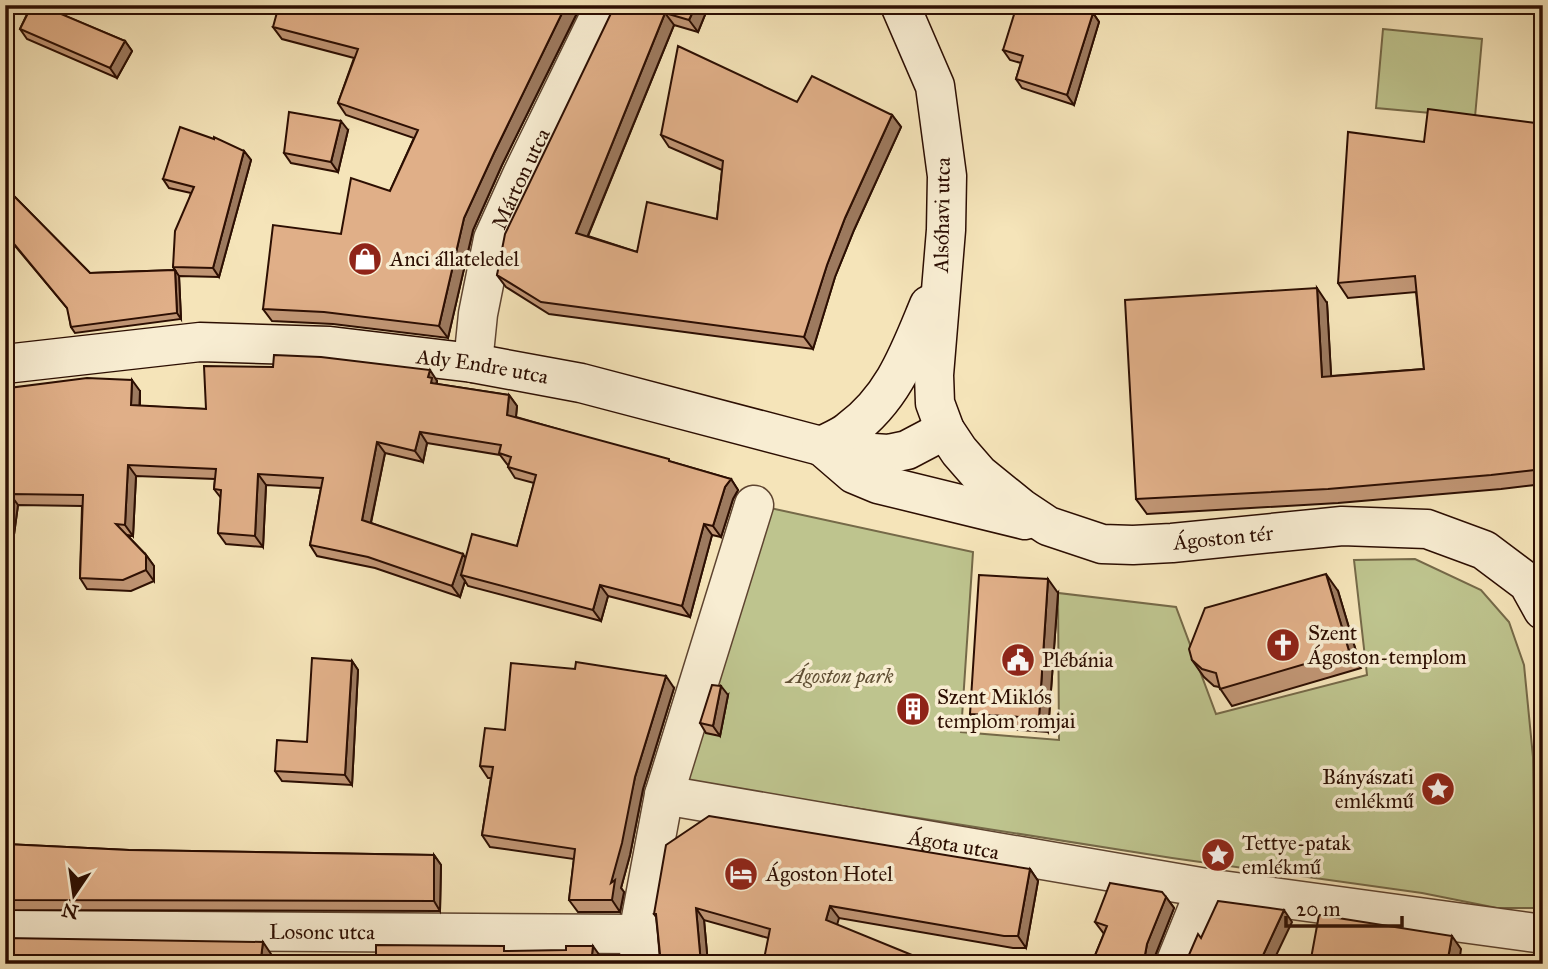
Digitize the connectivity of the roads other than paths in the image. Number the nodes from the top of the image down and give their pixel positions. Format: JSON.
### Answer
{"nodes":[{"id":1,"x":605,"y":5,"type":"edge"},
{"id":2,"x":900,"y":5,"type":"edge"},
{"id":3,"x":942,"y":274,"type":"junction"},
{"id":4,"x":473,"y":363,"type":"junction"},
{"id":5,"x":5,"y":364,"type":"edge"},
{"id":6,"x":946,"y":430,"type":"junction"},
{"id":7,"x":821,"y":446,"type":"junction"},
{"id":8,"x":754,"y":505,"type":"dead end"},
{"id":9,"x":1048,"y":526,"type":"junction"},
{"id":10,"x":1538,"y":586,"type":"edge"},
{"id":11,"x":664,"y":795,"type":"junction"},
{"id":12,"x":1206,"y":888,"type":"junction"},
{"id":13,"x":5,"y":930,"type":"edge"},
{"id":14,"x":1543,"y":934,"type":"edge"},
{"id":15,"x":639,"y":949,"type":"edge"},
{"id":16,"x":1174,"y":964,"type":"edge"}],
"edges":[{"from":1,"to":4,"type":"street","name":"Márton utca"},
{"from":2,"to":3,"type":"street","name":"Alsóhavi utca"},
{"from":3,"to":6,"type":"street","name":"Alsóhavi utca"},
{"from":3,"to":7,"type":"street"},
{"from":4,"to":5,"type":"street","name":"Ady Endre utca"},
{"from":4,"to":7,"type":"street","name":"Ady Endre utca"},
{"from":6,"to":7,"type":"street","name":"Ady Endre utca"},
{"from":6,"to":9,"type":"street","name":"Ágoston tér"},
{"from":7,"to":9,"type":"street"},
{"from":8,"to":11,"type":"street"},
{"from":9,"to":10,"type":"street","name":"Ágoston tér"},
{"from":11,"to":12,"type":"street","name":"Ágota utca"},
{"from":11,"to":15,"type":"street"},
{"from":12,"to":14,"type":"street","name":"Ágota utca"},
{"from":12,"to":16,"type":"street"},
{"from":13,"to":15,"type":"street","name":"Losonc utca"}]}
